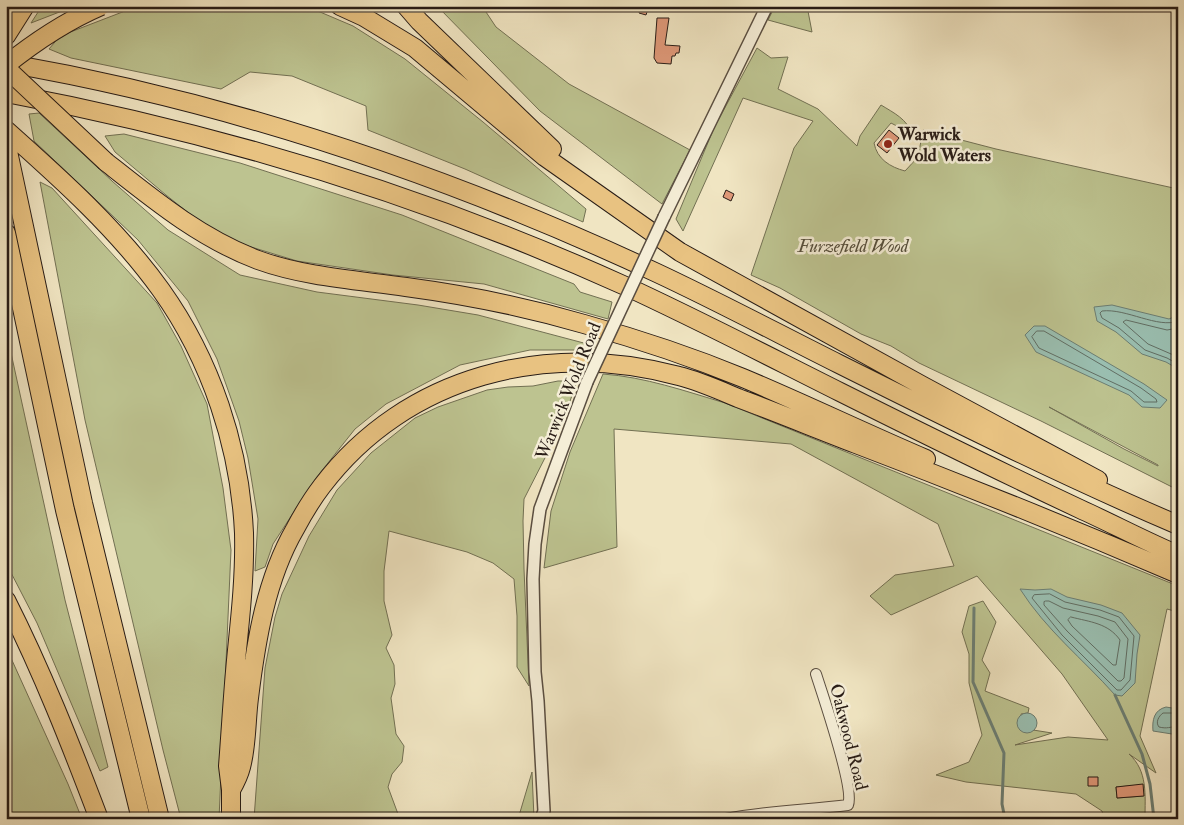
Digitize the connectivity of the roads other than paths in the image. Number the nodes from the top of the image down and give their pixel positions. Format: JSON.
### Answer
{"nodes":[{"id":1,"x":25,"y":6,"type":"edge"},
{"id":2,"x":101,"y":6,"type":"edge"},
{"id":3,"x":340,"y":6,"type":"edge"},
{"id":4,"x":406,"y":6,"type":"edge"},
{"id":5,"x":767,"y":6,"type":"edge"},
{"id":6,"x":6,"y":36,"type":"edge"},
{"id":7,"x":6,"y":65,"type":"edge"},
{"id":8,"x":6,"y":93,"type":"edge"},
{"id":9,"x":6,"y":130,"type":"edge"},
{"id":10,"x":6,"y":142,"type":"edge"},
{"id":11,"x":586,"y":185,"type":"junction"},
{"id":12,"x":6,"y":233,"type":"edge"},
{"id":13,"x":1152,"y":514,"type":"junction"},
{"id":14,"x":1178,"y":525,"type":"edge"},
{"id":15,"x":1174,"y":553,"type":"edge"},
{"id":16,"x":1178,"y":574,"type":"edge"},
{"id":17,"x":6,"y":600,"type":"edge"},
{"id":18,"x":816,"y":674,"type":"dead end"},
{"id":19,"x":231,"y":790,"type":"junction"},
{"id":20,"x":99,"y":819,"type":"edge"},
{"id":21,"x":141,"y":819,"type":"edge"},
{"id":22,"x":160,"y":819,"type":"edge"},
{"id":23,"x":231,"y":819,"type":"edge"},
{"id":24,"x":541,"y":819,"type":"edge"},
{"id":25,"x":726,"y":819,"type":"edge"}],
"edges":[{"from":1,"to":6,"type":"highway"},
{"from":2,"to":7,"type":"highway","bridge":true},
{"from":3,"to":11,"type":"highway"},
{"from":4,"to":11,"type":"highway"},
{"from":5,"to":24,"type":"street","name":"Warwick Wold Road","bridge":true},
{"from":7,"to":13,"type":"highway"},
{"from":7,"to":15,"type":"highway","bridge":true},
{"from":8,"to":15,"type":"highway"},
{"from":9,"to":19,"type":"highway"},
{"from":10,"to":22,"type":"highway"},
{"from":11,"to":13,"type":"highway"},
{"from":12,"to":21,"type":"highway"},
{"from":13,"to":14,"type":"highway"},
{"from":16,"to":19,"type":"highway"},
{"from":17,"to":20,"type":"highway"},
{"from":18,"to":25,"type":"street","name":"Oakwood Road"},
{"from":19,"to":23,"type":"highway"}]}
